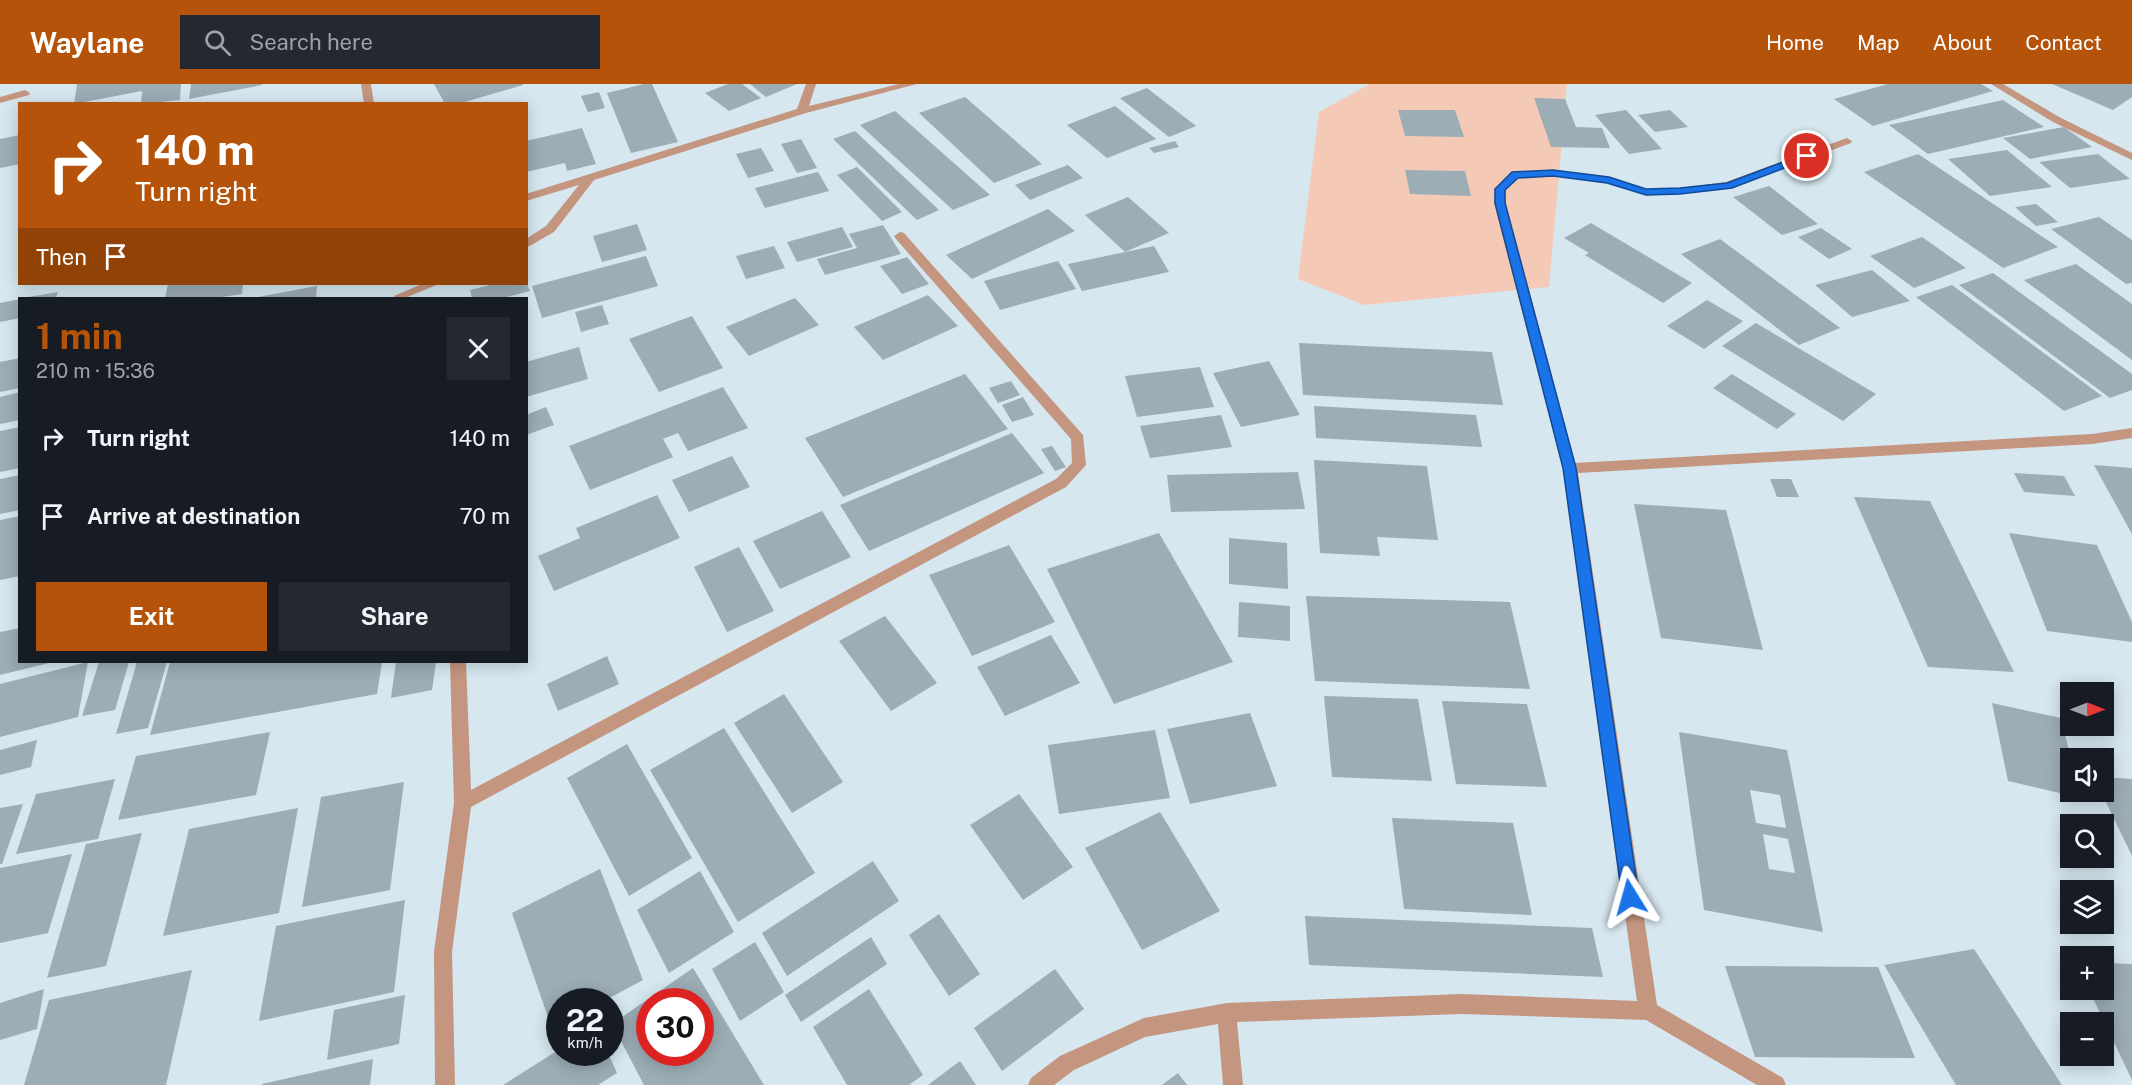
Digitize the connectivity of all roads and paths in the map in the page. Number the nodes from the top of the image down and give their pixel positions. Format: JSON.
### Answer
{"nodes":[{"id":1,"x":366,"y":84,"type":"edge"},
{"id":2,"x":811,"y":84,"type":"edge"},
{"id":3,"x":1996,"y":84,"type":"edge"},
{"id":4,"x":906,"y":85,"type":"edge"},
{"id":5,"x":25,"y":93,"type":"dead end"},
{"id":6,"x":0,"y":100,"type":"edge"},
{"id":7,"x":369,"y":102,"type":"edge"},
{"id":8,"x":802,"y":111,"type":"junction"},
{"id":9,"x":1847,"y":141,"type":"dead end"},
{"id":10,"x":2132,"y":157,"type":"edge"},
{"id":11,"x":590,"y":178,"type":"junction"},
{"id":12,"x":528,"y":197,"type":"edge"},
{"id":13,"x":900,"y":236,"type":"dead end"},
{"id":14,"x":528,"y":243,"type":"edge"},
{"id":15,"x":429,"y":285,"type":"edge"},
{"id":16,"x":400,"y":293,"type":"edge"},
{"id":17,"x":2132,"y":433,"type":"edge"},
{"id":18,"x":1570,"y":468,"type":"junction"},
{"id":19,"x":458,"y":663,"type":"edge"},
{"id":20,"x":463,"y":803,"type":"junction"},
{"id":21,"x":1648,"y":1011,"type":"junction"},
{"id":22,"x":1227,"y":1013,"type":"junction"},
{"id":23,"x":445,"y":1085,"type":"edge"},
{"id":24,"x":1038,"y":1085,"type":"edge"},
{"id":25,"x":1233,"y":1085,"type":"edge"},
{"id":26,"x":1776,"y":1085,"type":"edge"}],
"edges":[{"from":1,"to":7,"type":"street"},
{"from":2,"to":8,"type":"street"},
{"from":3,"to":10,"type":"street"},
{"from":4,"to":8,"type":"street"},
{"from":5,"to":6,"type":"street"},
{"from":8,"to":11,"type":"street"},
{"from":9,"to":18,"type":"street"},
{"from":11,"to":12,"type":"street"},
{"from":11,"to":14,"type":"street"},
{"from":13,"to":20,"type":"street"},
{"from":15,"to":16,"type":"street"},
{"from":17,"to":18,"type":"street"},
{"from":18,"to":21,"type":"street"},
{"from":19,"to":20,"type":"street"},
{"from":20,"to":23,"type":"street"},
{"from":21,"to":22,"type":"street"},
{"from":21,"to":26,"type":"street"},
{"from":22,"to":24,"type":"street"},
{"from":22,"to":25,"type":"street"}]}
